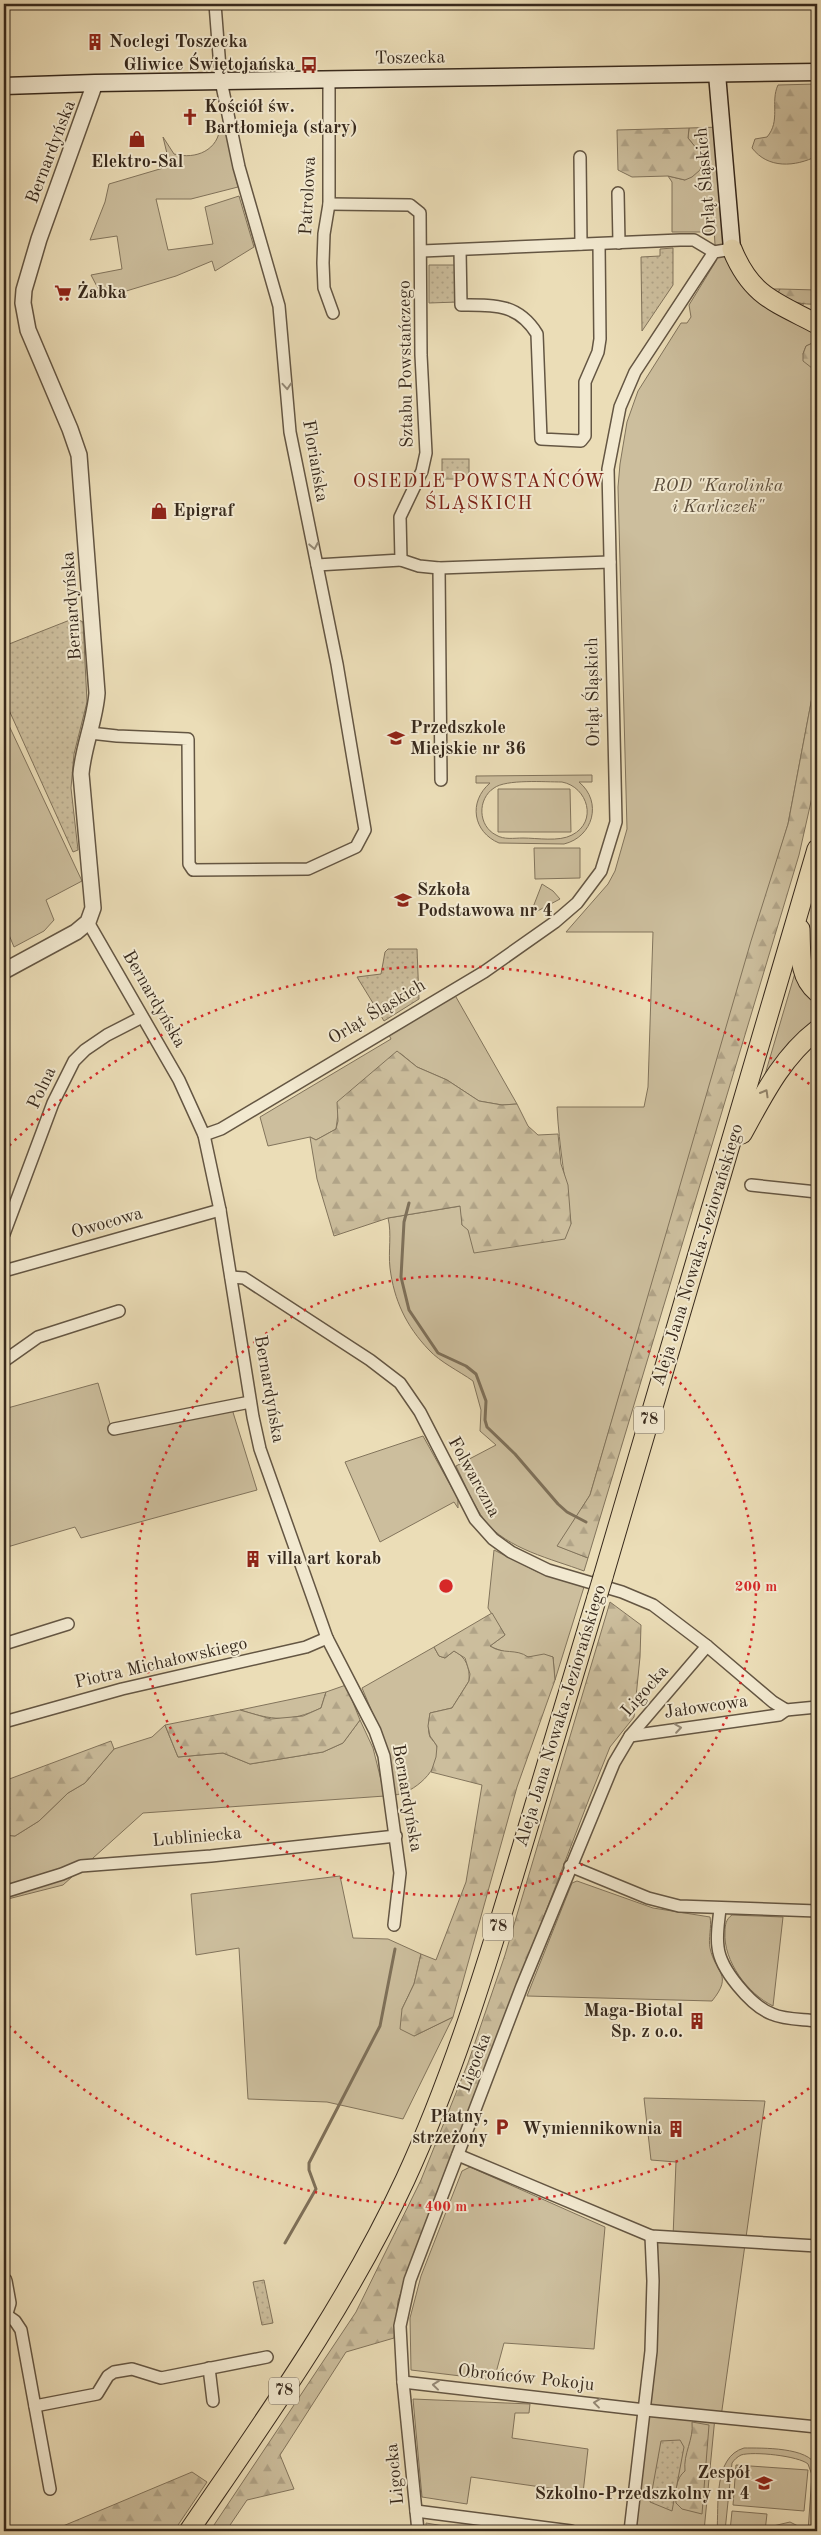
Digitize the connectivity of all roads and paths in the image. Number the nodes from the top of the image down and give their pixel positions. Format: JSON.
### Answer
{"nodes":[{"id":1,"x":215,"y":4,"type":"edge"},
{"id":2,"x":817,"y":72,"type":"edge"},
{"id":3,"x":717,"y":74,"type":"junction"},
{"id":4,"x":329,"y":80,"type":"junction"},
{"id":5,"x":221,"y":81,"type":"junction"},
{"id":6,"x":95,"y":83,"type":"junction"},
{"id":7,"x":4,"y":86,"type":"edge"},
{"id":8,"x":580,"y":157,"type":"dead end"},
{"id":9,"x":618,"y":192,"type":"dead end"},
{"id":10,"x":329,"y":204,"type":"junction"},
{"id":11,"x":619,"y":243,"type":"junction"},
{"id":12,"x":581,"y":244,"type":"junction"},
{"id":13,"x":599,"y":244,"type":"junction"},
{"id":14,"x":460,"y":250,"type":"junction"},
{"id":15,"x":422,"y":251,"type":"junction"},
{"id":16,"x":723,"y":251,"type":"junction"},
{"id":17,"x":779,"y":304,"type":"junction"},
{"id":18,"x":817,"y":309,"type":"edge"},
{"id":19,"x":333,"y":313,"type":"dead end"},
{"id":20,"x":817,"y":324,"type":"edge"},
{"id":21,"x":401,"y":560,"type":"junction"},
{"id":22,"x":610,"y":562,"type":"junction"},
{"id":23,"x":317,"y":564,"type":"junction"},
{"id":24,"x":438,"y":568,"type":"junction"},
{"id":25,"x":90,"y":733,"type":"junction"},
{"id":26,"x":441,"y":780,"type":"dead end"},
{"id":27,"x":817,"y":849,"type":"edge"},
{"id":28,"x":799,"y":914,"type":"junction"},
{"id":29,"x":88,"y":922,"type":"junction"},
{"id":30,"x":4,"y":971,"type":"edge"},
{"id":31,"x":817,"y":992,"type":"edge"},
{"id":32,"x":142,"y":1017,"type":"junction"},
{"id":33,"x":817,"y":1030,"type":"edge"},
{"id":34,"x":204,"y":1135,"type":"junction"},
{"id":35,"x":725,"y":1166,"type":"junction"},
{"id":36,"x":752,"y":1185,"type":"dead end"},
{"id":37,"x":817,"y":1192,"type":"edge"},
{"id":38,"x":220,"y":1210,"type":"junction"},
{"id":39,"x":4,"y":1234,"type":"edge"},
{"id":40,"x":4,"y":1271,"type":"edge"},
{"id":41,"x":231,"y":1277,"type":"junction"},
{"id":42,"x":119,"y":1311,"type":"dead end"},
{"id":43,"x":4,"y":1361,"type":"edge"},
{"id":44,"x":250,"y":1402,"type":"junction"},
{"id":45,"x":114,"y":1429,"type":"dead end"},
{"id":46,"x":68,"y":1624,"type":"dead end"},
{"id":47,"x":327,"y":1638,"type":"junction"},
{"id":48,"x":4,"y":1644,"type":"edge"},
{"id":49,"x":707,"y":1646,"type":"junction"},
{"id":50,"x":817,"y":1707,"type":"edge"},
{"id":51,"x":786,"y":1710,"type":"junction"},
{"id":52,"x":4,"y":1722,"type":"edge"},
{"id":53,"x":630,"y":1736,"type":"junction"},
{"id":54,"x":396,"y":1836,"type":"junction"},
{"id":55,"x":570,"y":1866,"type":"junction"},
{"id":56,"x":4,"y":1892,"type":"edge"},
{"id":57,"x":720,"y":1908,"type":"junction"},
{"id":58,"x":817,"y":1911,"type":"edge"},
{"id":59,"x":394,"y":1925,"type":"dead end"},
{"id":60,"x":817,"y":2021,"type":"edge"},
{"id":61,"x":458,"y":2155,"type":"junction"},
{"id":62,"x":651,"y":2236,"type":"junction"},
{"id":63,"x":817,"y":2246,"type":"edge"},
{"id":64,"x":4,"y":2281,"type":"edge"},
{"id":65,"x":4,"y":2315,"type":"edge"},
{"id":66,"x":267,"y":2357,"type":"dead end"},
{"id":67,"x":209,"y":2368,"type":"junction"},
{"id":68,"x":403,"y":2382,"type":"junction"},
{"id":69,"x":214,"y":2401,"type":"dead end"},
{"id":70,"x":34,"y":2406,"type":"junction"},
{"id":71,"x":646,"y":2410,"type":"junction"},
{"id":72,"x":817,"y":2427,"type":"edge"},
{"id":73,"x":50,"y":2489,"type":"dead end"},
{"id":74,"x":416,"y":2511,"type":"junction"},
{"id":75,"x":189,"y":2531,"type":"edge"},
{"id":76,"x":418,"y":2531,"type":"edge"},
{"id":77,"x":571,"y":2531,"type":"edge"},
{"id":78,"x":630,"y":2531,"type":"edge"}],
"edges":[{"from":1,"to":5,"type":"street","name":"Floriańska"},
{"from":2,"to":3,"type":"main road","name":"Toszecka"},
{"from":3,"to":4,"type":"main road","name":"Toszecka"},
{"from":3,"to":16,"type":"main road","name":"Orląt Śląskich"},
{"from":4,"to":5,"type":"main road","name":"Toszecka"},
{"from":4,"to":10,"type":"street","name":"Patrolowa"},
{"from":5,"to":6,"type":"main road","name":"Toszecka"},
{"from":5,"to":23,"type":"street","name":"Floriańska","one_way":true},
{"from":6,"to":7,"type":"main road","name":"Toszecka"},
{"from":6,"to":25,"type":"street","name":"Bernardyńska"},
{"from":8,"to":12,"type":"street"},
{"from":9,"to":11,"type":"street"},
{"from":10,"to":15,"type":"street","name":"Sztabu Powstańczego"},
{"from":10,"to":19,"type":"street","name":"Patrolowa"},
{"from":11,"to":13,"type":"street"},
{"from":11,"to":16,"type":"street"},
{"from":12,"to":13,"type":"street"},
{"from":12,"to":14,"type":"street"},
{"from":13,"to":14,"type":"street"},
{"from":14,"to":15,"type":"street"},
{"from":15,"to":21,"type":"street","name":"Sztabu Powstańczego"},
{"from":16,"to":17,"type":"main road"},
{"from":16,"to":22,"type":"street","name":"Orląt Śląskich"},
{"from":17,"to":18,"type":"main road"},
{"from":17,"to":20,"type":"main road"},
{"from":21,"to":23,"type":"street"},
{"from":21,"to":24,"type":"street"},
{"from":22,"to":24,"type":"street"},
{"from":22,"to":34,"type":"street","name":"Orląt Śląskich"},
{"from":23,"to":25,"type":"street","name":"Floriańska"},
{"from":24,"to":26,"type":"street"},
{"from":25,"to":29,"type":"street","name":"Bernardyńska"},
{"from":27,"to":28,"type":"main road","name":"Aleja Jana Nowaka-Jeziorańskiego","number":"78"},
{"from":28,"to":31,"type":"main road"},
{"from":28,"to":35,"type":"main road","name":"Aleja Jana Nowaka-Jeziorańskiego","number":"78"},
{"from":29,"to":30,"type":"street"},
{"from":29,"to":32,"type":"street","name":"Bernardyńska"},
{"from":32,"to":34,"type":"street","name":"Bernardyńska"},
{"from":32,"to":39,"type":"street","name":"Polna"},
{"from":35,"to":33,"type":"main road","one_way":true},
{"from":34,"to":38,"type":"street","name":"Bernardyńska"},
{"from":35,"to":75,"type":"main road","name":"Aleja Jana Nowaka-Jeziorańskiego","number":"78","bridge":true},
{"from":36,"to":37,"type":"street"},
{"from":38,"to":40,"type":"street","name":"Owocowa"},
{"from":38,"to":41,"type":"street","name":"Bernardyńska"},
{"from":41,"to":44,"type":"street","name":"Bernardyńska"},
{"from":41,"to":49,"type":"street","name":"Folwarczna"},
{"from":42,"to":43,"type":"street"},
{"from":44,"to":45,"type":"street"},
{"from":44,"to":47,"type":"street","name":"Bernardyńska"},
{"from":46,"to":48,"type":"street"},
{"from":47,"to":52,"type":"street","name":"Piotra Michałowskiego"},
{"from":47,"to":54,"type":"street","name":"Bernardyńska"},
{"from":49,"to":51,"type":"street","name":"Folwarczna"},
{"from":49,"to":53,"type":"street","name":"Ligocka"},
{"from":50,"to":51,"type":"street"},
{"from":53,"to":51,"type":"street","name":"Jałowcowa","one_way":true},
{"from":53,"to":55,"type":"street","name":"Ligocka"},
{"from":54,"to":56,"type":"street","name":"Lubliniecka"},
{"from":54,"to":59,"type":"street","name":"Bernardyńska"},
{"from":55,"to":57,"type":"street"},
{"from":55,"to":61,"type":"street","name":"Ligocka"},
{"from":57,"to":58,"type":"street"},
{"from":57,"to":60,"type":"street"},
{"from":61,"to":62,"type":"street"},
{"from":61,"to":68,"type":"street","name":"Ligocka"},
{"from":62,"to":63,"type":"street"},
{"from":62,"to":71,"type":"street"},
{"from":64,"to":65,"type":"street"},
{"from":65,"to":70,"type":"street"},
{"from":66,"to":67,"type":"street"},
{"from":67,"to":69,"type":"street"},
{"from":67,"to":70,"type":"street"},
{"from":71,"to":68,"type":"street","name":"Obrońców Pokoju","one_way":true},
{"from":68,"to":74,"type":"street","name":"Ligocka"},
{"from":70,"to":73,"type":"street"},
{"from":71,"to":72,"type":"street","name":"Obrońców Pokoju"},
{"from":71,"to":78,"type":"street"},
{"from":74,"to":76,"type":"street","name":"Ligocka"},
{"from":74,"to":77,"type":"street"}]}
